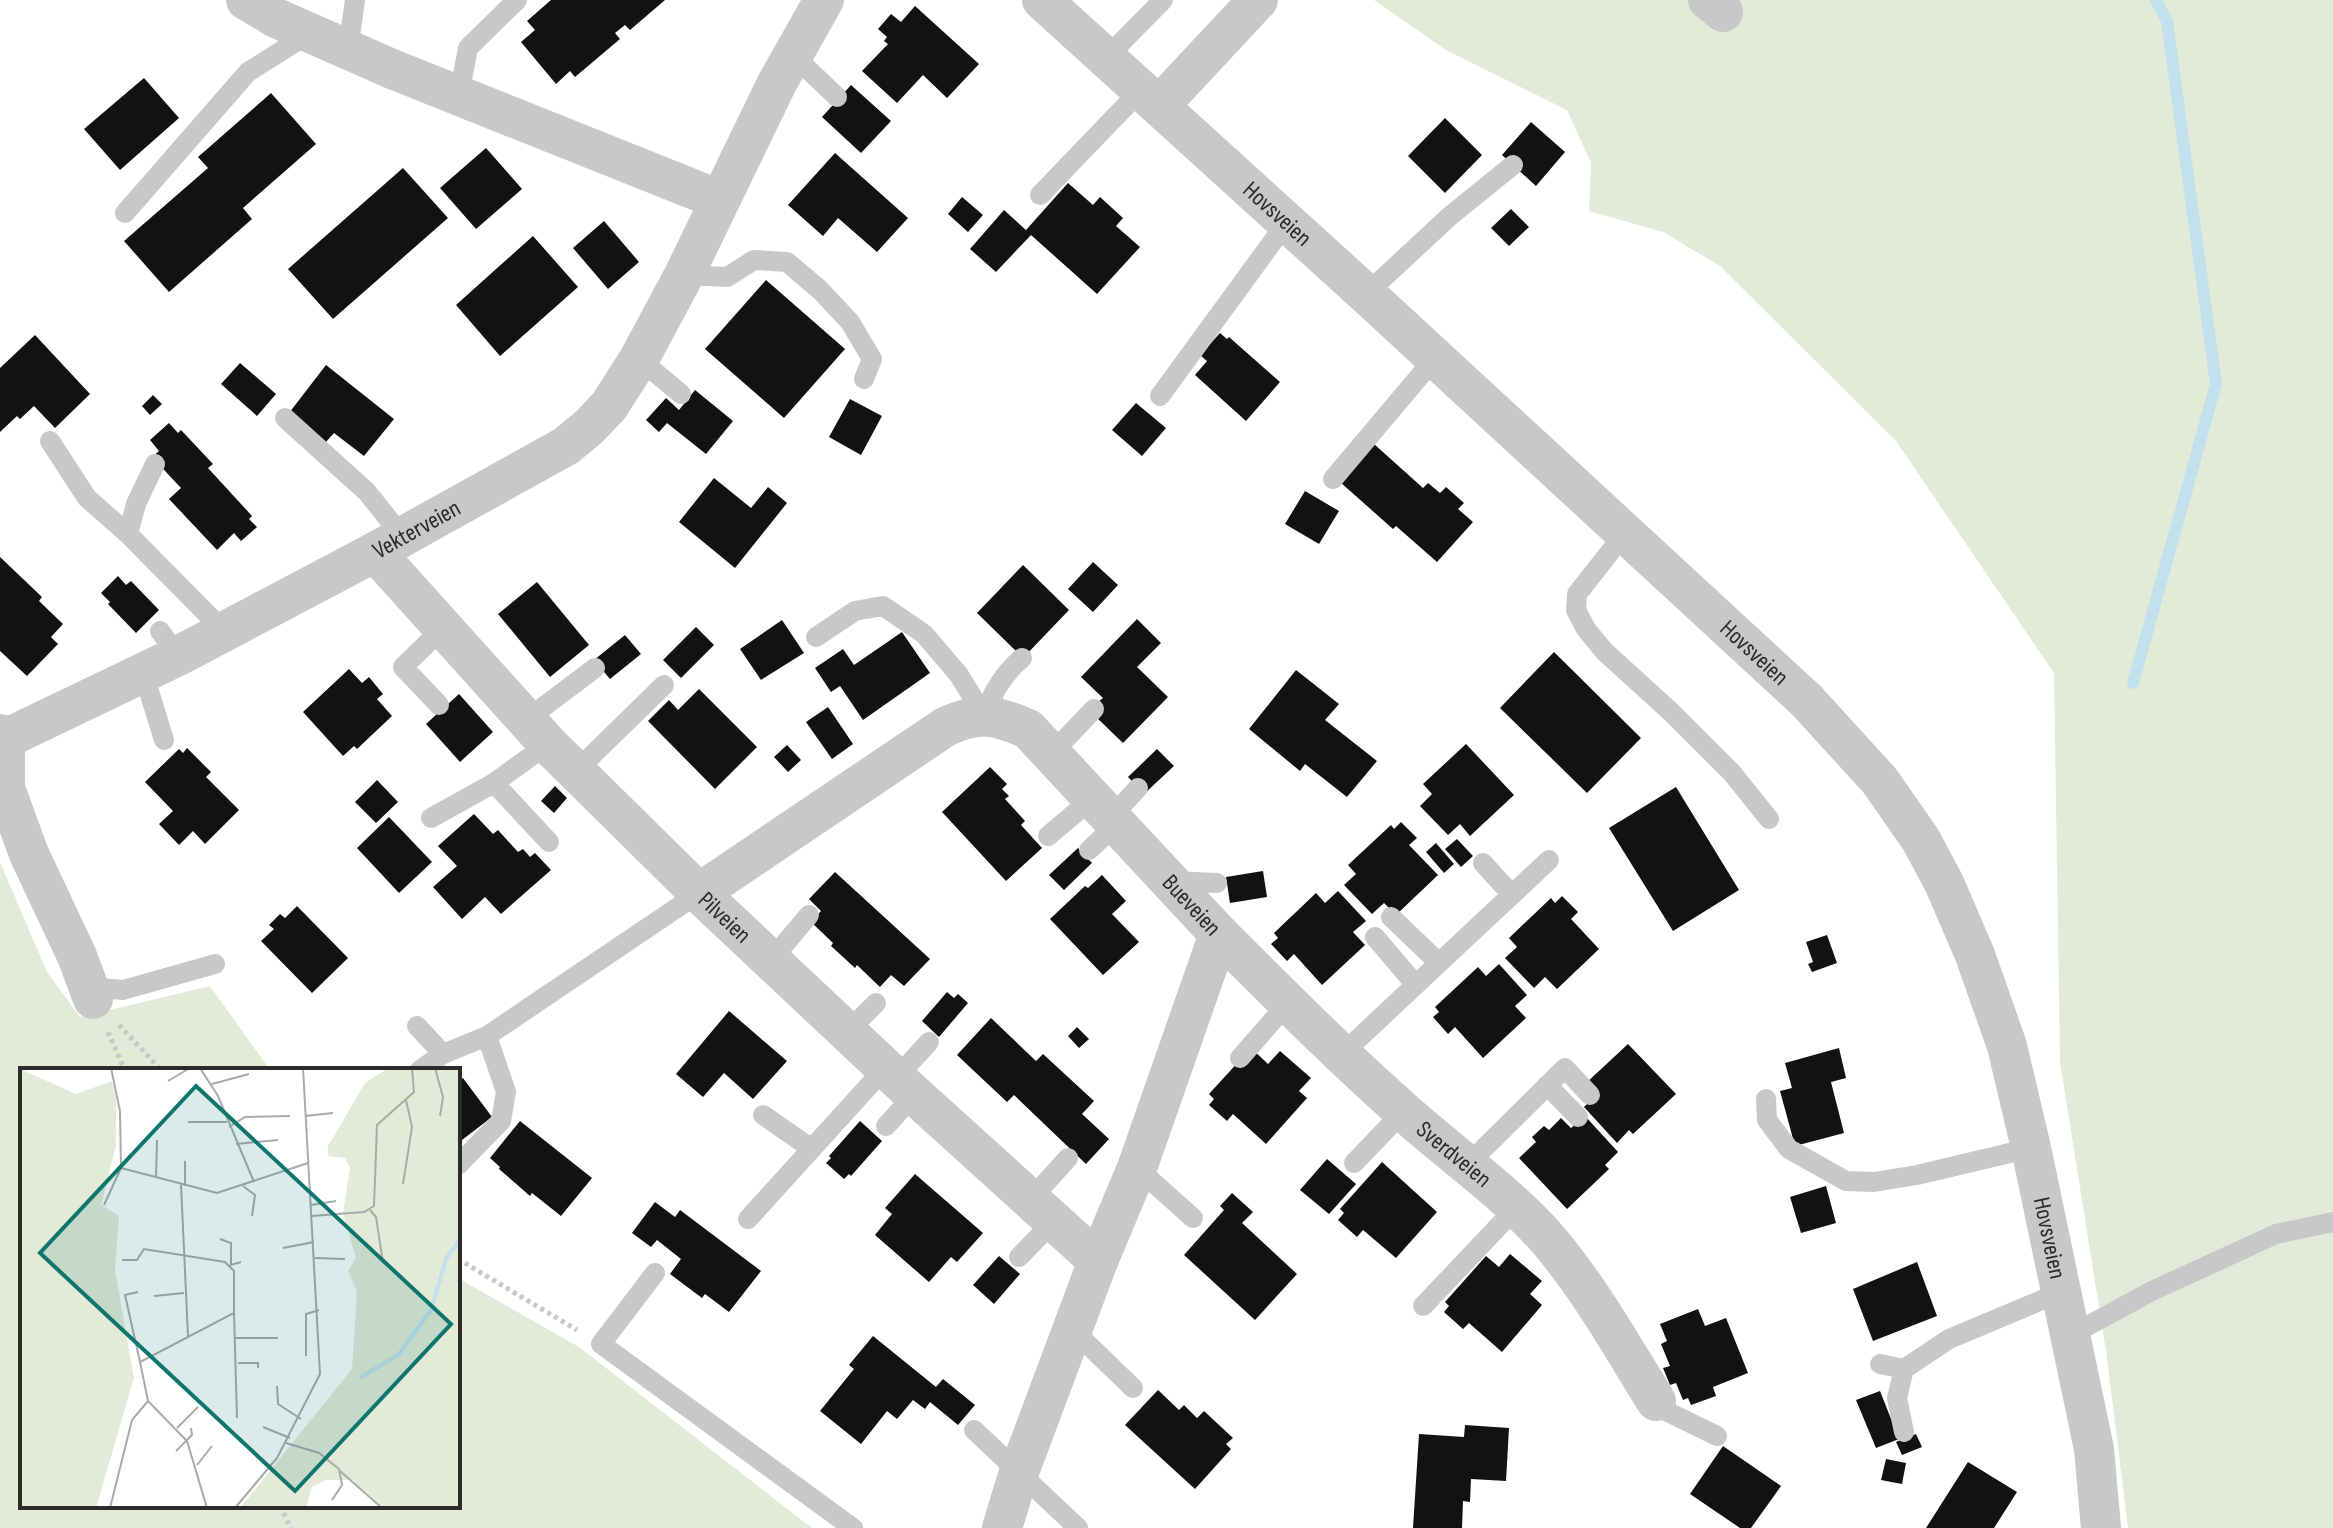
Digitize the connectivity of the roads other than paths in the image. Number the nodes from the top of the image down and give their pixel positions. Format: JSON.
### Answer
{"nodes":[{"id":1,"x":246,"y":0,"type":"edge"},
{"id":2,"x":355,"y":0,"type":"edge"},
{"id":3,"x":517,"y":0,"type":"edge"},
{"id":4,"x":824,"y":0,"type":"edge"},
{"id":5,"x":1042,"y":0,"type":"edge"},
{"id":6,"x":1163,"y":0,"type":"edge"},
{"id":7,"x":1258,"y":0,"type":"edge"},
{"id":8,"x":310,"y":33,"type":"junction"},
{"id":9,"x":348,"y":50,"type":"junction"},
{"id":10,"x":793,"y":55,"type":"junction"},
{"id":11,"x":1106,"y":58,"type":"junction"},
{"id":12,"x":459,"y":96,"type":"junction"},
{"id":13,"x":837,"y":97,"type":"dead end"},
{"id":14,"x":1150,"y":98,"type":"junction"},
{"id":15,"x":1513,"y":165,"type":"dead end"},
{"id":16,"x":1040,"y":195,"type":"dead end"},
{"id":17,"x":720,"y":200,"type":"junction"},
{"id":18,"x":125,"y":213,"type":"dead end"},
{"id":19,"x":1287,"y":222,"type":"junction"},
{"id":20,"x":684,"y":275,"type":"junction"},
{"id":21,"x":1366,"y":294,"type":"junction"},
{"id":22,"x":1435,"y":358,"type":"junction"},
{"id":23,"x":639,"y":359,"type":"junction"},
{"id":24,"x":864,"y":379,"type":"dead end"},
{"id":25,"x":681,"y":394,"type":"dead end"},
{"id":26,"x":1160,"y":396,"type":"dead end"},
{"id":27,"x":285,"y":418,"type":"dead end"},
{"id":28,"x":50,"y":441,"type":"dead end"},
{"id":29,"x":155,"y":464,"type":"dead end"},
{"id":30,"x":1333,"y":479,"type":"dead end"},
{"id":31,"x":1625,"y":533,"type":"junction"},
{"id":32,"x":128,"y":534,"type":"junction"},
{"id":33,"x":388,"y":544,"type":"junction"},
{"id":34,"x":444,"y":627,"type":"junction"},
{"id":35,"x":224,"y":631,"type":"junction"},
{"id":36,"x":816,"y":637,"type":"dead end"},
{"id":37,"x":160,"y":653,"type":"junction"},
{"id":38,"x":1022,"y":658,"type":"dead end"},
{"id":39,"x":595,"y":668,"type":"dead end"},
{"id":40,"x":664,"y":685,"type":"dead end"},
{"id":41,"x":439,"y":705,"type":"dead end"},
{"id":42,"x":1094,"y":709,"type":"dead end"},
{"id":43,"x":984,"y":716,"type":"junction"},
{"id":44,"x":2,"y":737,"type":"edge"},
{"id":45,"x":164,"y":740,"type":"dead end"},
{"id":46,"x":550,"y":745,"type":"junction"},
{"id":47,"x":1052,"y":753,"type":"junction"},
{"id":48,"x":494,"y":783,"type":"junction"},
{"id":49,"x":1138,"y":788,"type":"dead end"},
{"id":50,"x":431,"y":818,"type":"dead end"},
{"id":51,"x":1769,"y":819,"type":"dead end"},
{"id":52,"x":1103,"y":822,"type":"junction"},
{"id":53,"x":1048,"y":836,"type":"dead end"},
{"id":54,"x":549,"y":842,"type":"dead end"},
{"id":55,"x":1549,"y":860,"type":"dead end"},
{"id":56,"x":1483,"y":863,"type":"dead end"},
{"id":57,"x":1171,"y":881,"type":"junction"},
{"id":58,"x":1217,"y":883,"type":"dead end"},
{"id":59,"x":699,"y":893,"type":"junction"},
{"id":60,"x":1512,"y":895,"type":"junction"},
{"id":61,"x":809,"y":915,"type":"dead end"},
{"id":62,"x":1391,"y":917,"type":"dead end"},
{"id":63,"x":1219,"y":934,"type":"junction"},
{"id":64,"x":1375,"y":937,"type":"dead end"},
{"id":65,"x":772,"y":959,"type":"junction"},
{"id":66,"x":1438,"y":962,"type":"junction"},
{"id":67,"x":215,"y":964,"type":"dead end"},
{"id":68,"x":1415,"y":984,"type":"junction"},
{"id":69,"x":91,"y":993,"type":"joint"},
{"id":70,"x":876,"y":1003,"type":"dead end"},
{"id":71,"x":1288,"y":1003,"type":"junction"},
{"id":72,"x":417,"y":1026,"type":"dead end"},
{"id":73,"x":847,"y":1032,"type":"junction"},
{"id":74,"x":487,"y":1036,"type":"junction"},
{"id":75,"x":929,"y":1042,"type":"dead end"},
{"id":76,"x":1343,"y":1053,"type":"junction"},
{"id":77,"x":443,"y":1054,"type":"junction"},
{"id":78,"x":1240,"y":1058,"type":"dead end"},
{"id":79,"x":423,"y":1068,"type":"edge"},
{"id":80,"x":899,"y":1080,"type":"junction"},
{"id":81,"x":1547,"y":1085,"type":"junction"},
{"id":82,"x":1590,"y":1095,"type":"dead end"},
{"id":83,"x":1766,"y":1099,"type":"dead end"},
{"id":84,"x":1403,"y":1112,"type":"junction"},
{"id":85,"x":763,"y":1115,"type":"dead end"},
{"id":86,"x":1578,"y":1117,"type":"dead end"},
{"id":87,"x":886,"y":1126,"type":"dead end"},
{"id":88,"x":2031,"y":1148,"type":"junction"},
{"id":89,"x":812,"y":1149,"type":"junction"},
{"id":90,"x":1068,"y":1158,"type":"dead end"},
{"id":91,"x":460,"y":1163,"type":"edge"},
{"id":92,"x":1354,"y":1163,"type":"dead end"},
{"id":93,"x":1468,"y":1164,"type":"junction"},
{"id":94,"x":1137,"y":1168,"type":"junction"},
{"id":95,"x":1516,"y":1208,"type":"junction"},
{"id":96,"x":1043,"y":1210,"type":"junction"},
{"id":97,"x":1193,"y":1218,"type":"dead end"},
{"id":98,"x":748,"y":1219,"type":"dead end"},
{"id":99,"x":2333,"y":1222,"type":"edge"},
{"id":100,"x":1019,"y":1257,"type":"dead end"},
{"id":101,"x":1098,"y":1261,"type":"junction"},
{"id":102,"x":655,"y":1273,"type":"dead end"},
{"id":103,"x":2061,"y":1292,"type":"junction"},
{"id":104,"x":1423,"y":1306,"type":"dead end"},
{"id":105,"x":1072,"y":1329,"type":"junction"},
{"id":106,"x":2069,"y":1336,"type":"junction"},
{"id":107,"x":1880,"y":1364,"type":"dead end"},
{"id":108,"x":1904,"y":1369,"type":"junction"},
{"id":109,"x":1133,"y":1388,"type":"dead end"},
{"id":110,"x":1656,"y":1401,"type":"joint"},
{"id":111,"x":974,"y":1430,"type":"dead end"},
{"id":112,"x":1904,"y":1432,"type":"dead end"},
{"id":113,"x":1717,"y":1436,"type":"dead end"},
{"id":114,"x":1019,"y":1472,"type":"junction"},
{"id":115,"x":853,"y":1528,"type":"edge"},
{"id":116,"x":1002,"y":1528,"type":"edge"},
{"id":117,"x":1078,"y":1528,"type":"edge"},
{"id":118,"x":2101,"y":1528,"type":"edge"}],
"edges":[{"from":1,"to":8,"type":"street"},
{"from":2,"to":9,"type":"lane"},
{"from":3,"to":12,"type":"lane"},
{"from":4,"to":10,"type":"street","name":"Vekterveien"},
{"from":5,"to":11,"type":"street","name":"Hovsveien"},
{"from":6,"to":11,"type":"lane"},
{"from":7,"to":14,"type":"street"},
{"from":8,"to":9,"type":"street"},
{"from":8,"to":18,"type":"lane"},
{"from":9,"to":12,"type":"street"},
{"from":10,"to":13,"type":"lane"},
{"from":10,"to":17,"type":"street","name":"Vekterveien"},
{"from":11,"to":14,"type":"street","name":"Hovsveien"},
{"from":12,"to":17,"type":"street"},
{"from":14,"to":16,"type":"lane"},
{"from":14,"to":19,"type":"street","name":"Hovsveien"},
{"from":15,"to":21,"type":"lane"},
{"from":17,"to":20,"type":"street","name":"Vekterveien"},
{"from":19,"to":21,"type":"street","name":"Hovsveien"},
{"from":19,"to":26,"type":"lane"},
{"from":20,"to":23,"type":"street","name":"Vekterveien"},
{"from":20,"to":24,"type":"lane"},
{"from":21,"to":22,"type":"street","name":"Hovsveien"},
{"from":22,"to":30,"type":"lane"},
{"from":22,"to":31,"type":"street","name":"Hovsveien"},
{"from":23,"to":25,"type":"lane"},
{"from":23,"to":33,"type":"street","name":"Vekterveien"},
{"from":27,"to":33,"type":"lane"},
{"from":28,"to":32,"type":"lane"},
{"from":29,"to":32,"type":"lane"},
{"from":31,"to":51,"type":"lane"},
{"from":31,"to":88,"type":"street","name":"Hovsveien"},
{"from":32,"to":35,"type":"lane"},
{"from":33,"to":34,"type":"street","name":"Pilveien"},
{"from":33,"to":35,"type":"street","name":"Vekterveien"},
{"from":34,"to":41,"type":"lane"},
{"from":34,"to":46,"type":"street","name":"Pilveien"},
{"from":35,"to":37,"type":"street","name":"Vekterveien"},
{"from":36,"to":43,"type":"lane"},
{"from":37,"to":44,"type":"street","name":"Vekterveien"},
{"from":37,"to":45,"type":"lane"},
{"from":38,"to":43,"type":"lane"},
{"from":39,"to":46,"type":"lane"},
{"from":40,"to":46,"type":"lane"},
{"from":42,"to":47,"type":"lane"},
{"from":43,"to":47,"type":"street","name":"Bueveien"},
{"from":43,"to":59,"type":"street"},
{"from":44,"to":69,"type":"street","name":"Vekterveien"},
{"from":46,"to":48,"type":"lane"},
{"from":46,"to":59,"type":"street","name":"Pilveien"},
{"from":47,"to":52,"type":"street","name":"Bueveien"},
{"from":48,"to":50,"type":"lane"},
{"from":48,"to":54,"type":"lane"},
{"from":49,"to":52,"type":"lane"},
{"from":52,"to":53,"type":"lane"},
{"from":52,"to":57,"type":"street","name":"Bueveien"},
{"from":55,"to":60,"type":"lane"},
{"from":56,"to":60,"type":"lane"},
{"from":57,"to":58,"type":"lane"},
{"from":57,"to":63,"type":"street","name":"Bueveien"},
{"from":59,"to":65,"type":"street","name":"Pilveien"},
{"from":59,"to":74,"type":"lane"},
{"from":60,"to":66,"type":"lane"},
{"from":61,"to":65,"type":"lane"},
{"from":62,"to":66,"type":"lane"},
{"from":63,"to":71,"type":"street","name":"Sverdveien"},
{"from":63,"to":94,"type":"street","name":"Bueveien"},
{"from":64,"to":68,"type":"lane"},
{"from":65,"to":73,"type":"street","name":"Pilveien"},
{"from":66,"to":68,"type":"lane"},
{"from":67,"to":69,"type":"lane"},
{"from":68,"to":76,"type":"lane"},
{"from":70,"to":73,"type":"lane"},
{"from":71,"to":76,"type":"street","name":"Sverdveien"},
{"from":71,"to":78,"type":"lane"},
{"from":72,"to":77,"type":"lane"},
{"from":73,"to":80,"type":"street","name":"Pilveien"},
{"from":74,"to":77,"type":"lane"},
{"from":74,"to":91,"type":"lane"},
{"from":75,"to":80,"type":"lane"},
{"from":76,"to":84,"type":"street","name":"Sverdveien"},
{"from":77,"to":79,"type":"lane"},
{"from":80,"to":87,"type":"lane"},
{"from":80,"to":89,"type":"lane"},
{"from":80,"to":96,"type":"street","name":"Pilveien"},
{"from":81,"to":82,"type":"lane"},
{"from":81,"to":86,"type":"lane"},
{"from":81,"to":93,"type":"lane"},
{"from":83,"to":88,"type":"lane"},
{"from":84,"to":92,"type":"lane"},
{"from":84,"to":93,"type":"street","name":"Sverdveien"},
{"from":85,"to":89,"type":"lane"},
{"from":88,"to":103,"type":"street","name":"Hovsveien"},
{"from":89,"to":98,"type":"lane"},
{"from":90,"to":96,"type":"lane"},
{"from":93,"to":95,"type":"street","name":"Sverdveien"},
{"from":94,"to":97,"type":"lane"},
{"from":94,"to":101,"type":"street","name":"Bueveien"},
{"from":95,"to":104,"type":"lane"},
{"from":95,"to":110,"type":"street","name":"Sverdveien"},
{"from":96,"to":100,"type":"lane"},
{"from":96,"to":101,"type":"street","name":"Pilveien"},
{"from":99,"to":106,"type":"lane"},
{"from":101,"to":105,"type":"street","name":"Bueveien"},
{"from":102,"to":115,"type":"lane"},
{"from":103,"to":106,"type":"street","name":"Hovsveien"},
{"from":103,"to":108,"type":"lane"},
{"from":105,"to":109,"type":"lane"},
{"from":105,"to":114,"type":"street","name":"Bueveien"},
{"from":106,"to":118,"type":"street","name":"Hovsveien"},
{"from":107,"to":108,"type":"lane"},
{"from":108,"to":112,"type":"lane"},
{"from":110,"to":113,"type":"lane"},
{"from":111,"to":114,"type":"lane"},
{"from":114,"to":116,"type":"street","name":"Bueveien"},
{"from":114,"to":117,"type":"lane"}]}
